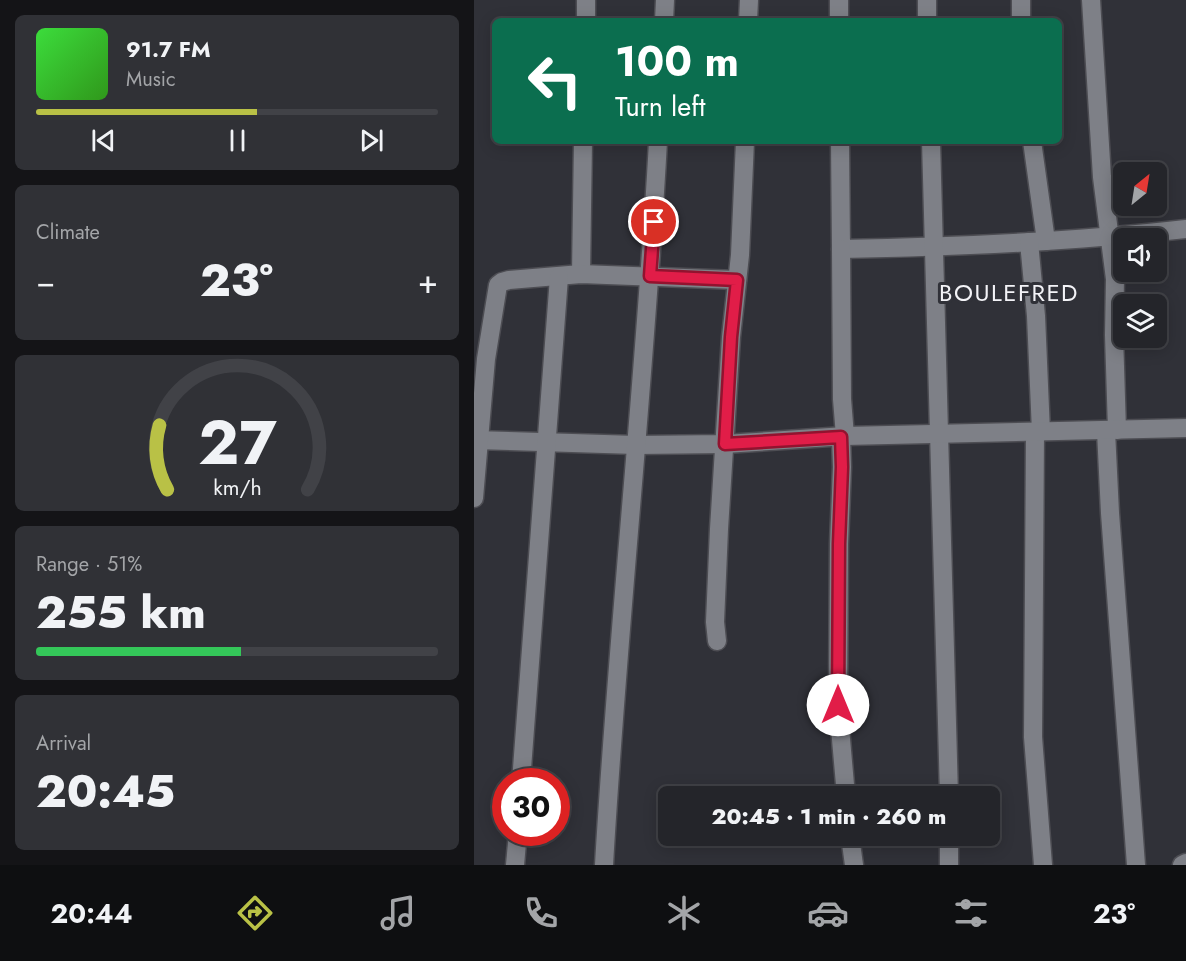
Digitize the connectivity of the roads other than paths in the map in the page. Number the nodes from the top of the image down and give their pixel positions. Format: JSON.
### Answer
{"nodes":[{"id":1,"x":586,"y":0,"type":"edge"},
{"id":2,"x":665,"y":0,"type":"edge"},
{"id":3,"x":749,"y":0,"type":"edge"},
{"id":4,"x":839,"y":0,"type":"edge"},
{"id":5,"x":927,"y":0,"type":"edge"},
{"id":6,"x":1021,"y":0,"type":"edge"},
{"id":7,"x":1091,"y":0,"type":"edge"},
{"id":8,"x":586,"y":18,"type":"edge"},
{"id":9,"x":664,"y":18,"type":"edge"},
{"id":10,"x":748,"y":18,"type":"edge"},
{"id":11,"x":839,"y":18,"type":"edge"},
{"id":12,"x":927,"y":18,"type":"edge"},
{"id":13,"x":1022,"y":18,"type":"edge"},
{"id":14,"x":583,"y":144,"type":"edge"},
{"id":15,"x":658,"y":144,"type":"edge"},
{"id":16,"x":745,"y":144,"type":"edge"},
{"id":17,"x":840,"y":144,"type":"edge"},
{"id":18,"x":931,"y":144,"type":"edge"},
{"id":19,"x":1032,"y":144,"type":"edge"},
{"id":20,"x":1186,"y":229,"type":"edge"},
{"id":21,"x":1110,"y":238,"type":"junction"},
{"id":22,"x":1037,"y":242,"type":"junction"},
{"id":23,"x":934,"y":247,"type":"junction"},
{"id":24,"x":841,"y":249,"type":"junction"},
{"id":25,"x":581,"y":274,"type":"junction"},
{"id":26,"x":650,"y":276,"type":"junction"},
{"id":27,"x":559,"y":277,"type":"junction"},
{"id":28,"x":737,"y":280,"type":"junction"},
{"id":29,"x":1186,"y":428,"type":"edge"},
{"id":30,"x":1112,"y":430,"type":"junction"},
{"id":31,"x":1038,"y":432,"type":"junction"},
{"id":32,"x":939,"y":434,"type":"junction"},
{"id":33,"x":843,"y":436,"type":"junction"},
{"id":34,"x":477,"y":440,"type":"edge"},
{"id":35,"x":548,"y":442,"type":"junction"},
{"id":36,"x":725,"y":444,"type":"junction"},
{"id":37,"x":636,"y":445,"type":"junction"},
{"id":38,"x":474,"y":498,"type":"edge"},
{"id":39,"x":717,"y":640,"type":"dead end"},
{"id":40,"x":522,"y":768,"type":"edge"},
{"id":41,"x":845,"y":786,"type":"edge"},
{"id":42,"x":949,"y":786,"type":"edge"},
{"id":43,"x":517,"y":846,"type":"edge"},
{"id":44,"x":851,"y":846,"type":"edge"},
{"id":45,"x":949,"y":846,"type":"edge"},
{"id":46,"x":1186,"y":863,"type":"edge"},
{"id":47,"x":515,"y":865,"type":"edge"},
{"id":48,"x":604,"y":865,"type":"edge"},
{"id":49,"x":854,"y":865,"type":"edge"},
{"id":50,"x":949,"y":865,"type":"edge"},
{"id":51,"x":1043,"y":865,"type":"edge"},
{"id":52,"x":1136,"y":865,"type":"edge"},
{"id":53,"x":1182,"y":865,"type":"edge"}],
"edges":[{"from":1,"to":8,"type":"street"},
{"from":2,"to":9,"type":"street"},
{"from":3,"to":10,"type":"street"},
{"from":4,"to":11,"type":"street"},
{"from":5,"to":12,"type":"street"},
{"from":6,"to":13,"type":"street"},
{"from":7,"to":21,"type":"street"},
{"from":14,"to":25,"type":"street"},
{"from":15,"to":26,"type":"street"},
{"from":16,"to":28,"type":"street"},
{"from":17,"to":24,"type":"street"},
{"from":18,"to":23,"type":"street"},
{"from":19,"to":22,"type":"street"},
{"from":20,"to":21,"type":"street"},
{"from":21,"to":22,"type":"street"},
{"from":21,"to":30,"type":"street"},
{"from":22,"to":23,"type":"street"},
{"from":22,"to":31,"type":"street"},
{"from":23,"to":24,"type":"street"},
{"from":23,"to":32,"type":"street"},
{"from":24,"to":33,"type":"street"},
{"from":25,"to":26,"type":"street"},
{"from":25,"to":27,"type":"street"},
{"from":26,"to":28,"type":"street"},
{"from":26,"to":37,"type":"street"},
{"from":27,"to":34,"type":"street"},
{"from":27,"to":35,"type":"street"},
{"from":28,"to":36,"type":"street"},
{"from":29,"to":30,"type":"street"},
{"from":30,"to":31,"type":"street"},
{"from":30,"to":52,"type":"street"},
{"from":31,"to":32,"type":"street"},
{"from":31,"to":51,"type":"street"},
{"from":32,"to":33,"type":"street"},
{"from":32,"to":42,"type":"street"},
{"from":33,"to":36,"type":"street"},
{"from":33,"to":41,"type":"street"},
{"from":34,"to":35,"type":"street"},
{"from":34,"to":38,"type":"street"},
{"from":35,"to":37,"type":"street"},
{"from":35,"to":40,"type":"street"},
{"from":36,"to":37,"type":"street"},
{"from":36,"to":39,"type":"street"},
{"from":37,"to":48,"type":"street"},
{"from":43,"to":47,"type":"street"},
{"from":44,"to":49,"type":"street"},
{"from":45,"to":50,"type":"street"},
{"from":46,"to":53,"type":"street"}]}
